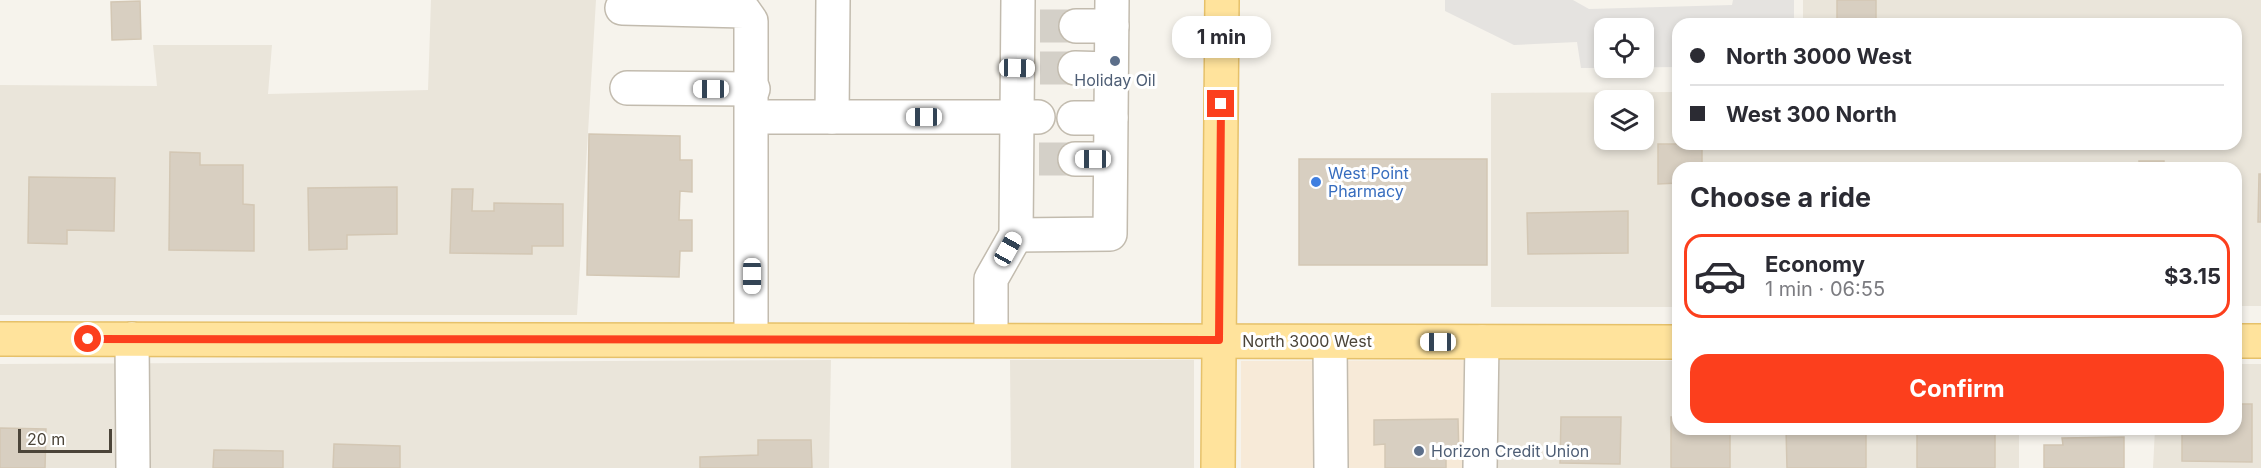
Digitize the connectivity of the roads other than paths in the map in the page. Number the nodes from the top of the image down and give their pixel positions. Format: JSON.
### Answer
{"nodes":[{"id":1,"x":833,"y":0,"type":"edge"},
{"id":2,"x":1222,"y":0,"type":"edge"},
{"id":3,"x":622,"y":8,"type":"dead end"},
{"id":4,"x":1112,"y":13,"type":"edge"},
{"id":5,"x":1025,"y":17,"type":"edge"},
{"id":6,"x":1076,"y":26,"type":"tunnel mouth"},
{"id":7,"x":1075,"y":68,"type":"tunnel mouth"},
{"id":8,"x":1111,"y":69,"type":"junction"},
{"id":9,"x":627,"y":88,"type":"dead end"},
{"id":10,"x":753,"y":103,"type":"junction"},
{"id":11,"x":832,"y":117,"type":"junction"},
{"id":12,"x":1028,"y":117,"type":"junction"},
{"id":13,"x":1074,"y":118,"type":"dead end"},
{"id":14,"x":1111,"y":118,"type":"junction"},
{"id":15,"x":1075,"y":159,"type":"tunnel mouth"},
{"id":16,"x":1110,"y":159,"type":"junction"},
{"id":17,"x":1016,"y":235,"type":"junction"},
{"id":18,"x":0,"y":339,"type":"edge"},
{"id":19,"x":132,"y":339,"type":"junction"},
{"id":20,"x":752,"y":339,"type":"junction"},
{"id":21,"x":991,"y":340,"type":"junction"},
{"id":22,"x":1219,"y":340,"type":"junction"},
{"id":23,"x":2242,"y":341,"type":"edge"},
{"id":24,"x":2261,"y":341,"type":"edge"},
{"id":25,"x":1330,"y":342,"type":"junction"},
{"id":26,"x":1482,"y":342,"type":"junction"},
{"id":27,"x":1672,"y":342,"type":"edge"},
{"id":28,"x":134,"y":468,"type":"edge"},
{"id":29,"x":1218,"y":468,"type":"edge"},
{"id":30,"x":1331,"y":468,"type":"edge"},
{"id":31,"x":1480,"y":468,"type":"edge"}],
"edges":[{"from":1,"to":11,"type":"street"},
{"from":2,"to":22,"type":"main road"},
{"from":3,"to":10,"type":"street"},
{"from":4,"to":6,"type":"street"},
{"from":4,"to":8,"type":"street"},
{"from":5,"to":12,"type":"street"},
{"from":7,"to":8,"type":"street"},
{"from":8,"to":14,"type":"street"},
{"from":9,"to":10,"type":"street"},
{"from":10,"to":11,"type":"street"},
{"from":10,"to":20,"type":"street"},
{"from":11,"to":12,"type":"street"},
{"from":12,"to":17,"type":"street"},
{"from":13,"to":14,"type":"street"},
{"from":14,"to":16,"type":"street"},
{"from":15,"to":16,"type":"street"},
{"from":16,"to":17,"type":"street"},
{"from":17,"to":21,"type":"street"},
{"from":18,"to":19,"type":"main road","name":"North 3000 West"},
{"from":19,"to":20,"type":"main road","name":"North 3000 West"},
{"from":19,"to":28,"type":"street"},
{"from":20,"to":21,"type":"main road","name":"North 3000 West"},
{"from":21,"to":22,"type":"main road","name":"North 3000 West"},
{"from":22,"to":25,"type":"main road","name":"North 3000 West"},
{"from":22,"to":29,"type":"main road"},
{"from":23,"to":24,"type":"main road"},
{"from":25,"to":26,"type":"main road","name":"North 3000 West"},
{"from":25,"to":30,"type":"street"},
{"from":26,"to":27,"type":"main road","name":"North 3000 West"},
{"from":26,"to":31,"type":"street"}]}
